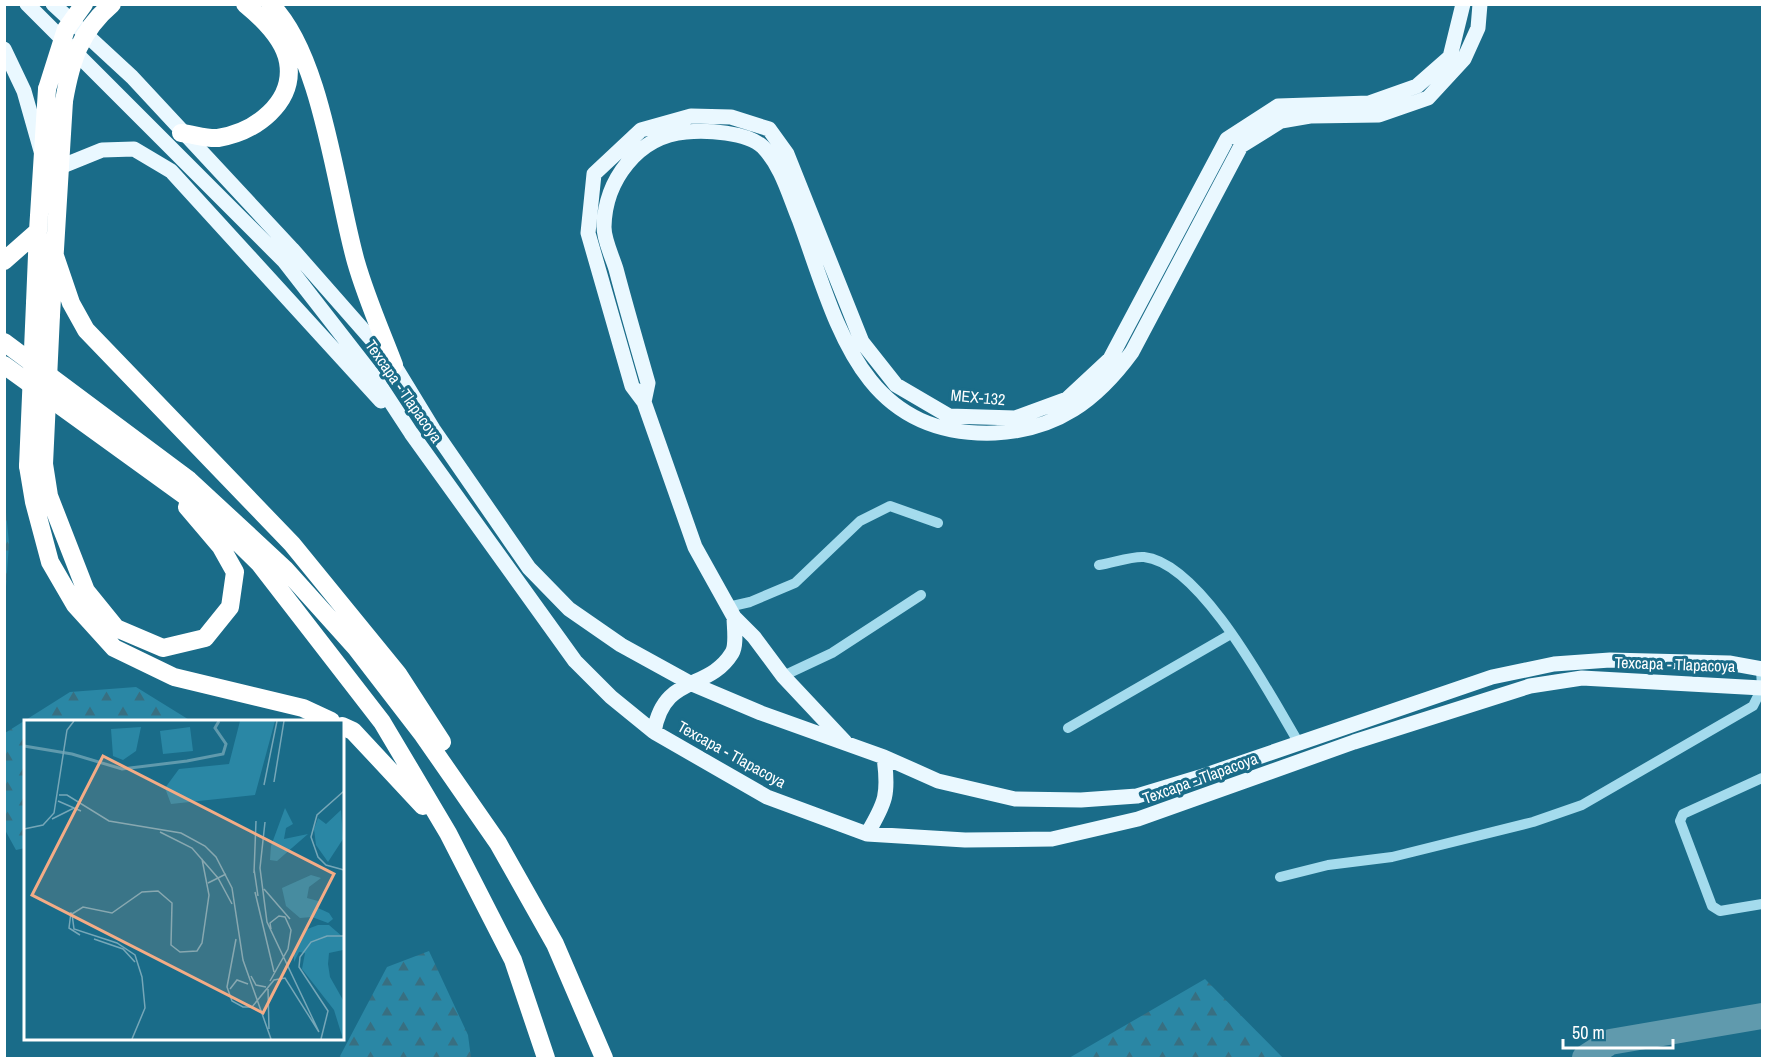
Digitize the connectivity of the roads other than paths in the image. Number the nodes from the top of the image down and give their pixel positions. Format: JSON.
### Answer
{"nodes":[{"id":1,"x":27,"y":4,"type":"edge"},
{"id":2,"x":53,"y":4,"type":"edge"},
{"id":3,"x":84,"y":4,"type":"edge"},
{"id":4,"x":112,"y":4,"type":"edge"},
{"id":5,"x":245,"y":4,"type":"edge"},
{"id":6,"x":270,"y":4,"type":"edge"},
{"id":7,"x":1463,"y":4,"type":"edge"},
{"id":8,"x":1480,"y":4,"type":"edge"},
{"id":9,"x":4,"y":49,"type":"edge"},
{"id":10,"x":181,"y":132,"type":"junction"},
{"id":11,"x":52,"y":163,"type":"junction"},
{"id":12,"x":38,"y":231,"type":"junction"},
{"id":13,"x":55,"y":255,"type":"junction"},
{"id":14,"x":4,"y":261,"type":"edge"},
{"id":15,"x":4,"y":342,"type":"edge"},
{"id":16,"x":4,"y":365,"type":"edge"},
{"id":17,"x":394,"y":365,"type":"junction"},
{"id":18,"x":644,"y":402,"type":"junction"},
{"id":19,"x":411,"y":433,"type":"junction"},
{"id":20,"x":36,"y":465,"type":"junction"},
{"id":21,"x":168,"y":485,"type":"junction"},
{"id":22,"x":938,"y":523,"type":"dead end"},
{"id":23,"x":1099,"y":565,"type":"dead end"},
{"id":24,"x":921,"y":595,"type":"dead end"},
{"id":25,"x":731,"y":612,"type":"junction"},
{"id":26,"x":1231,"y":634,"type":"junction"},
{"id":27,"x":1762,"y":669,"type":"edge"},
{"id":28,"x":783,"y":676,"type":"junction"},
{"id":29,"x":690,"y":684,"type":"junction"},
{"id":30,"x":1762,"y":688,"type":"edge"},
{"id":31,"x":329,"y":720,"type":"edge"},
{"id":32,"x":344,"y":727,"type":"edge"},
{"id":33,"x":1068,"y":728,"type":"dead end"},
{"id":34,"x":654,"y":732,"type":"junction"},
{"id":35,"x":845,"y":742,"type":"junction"},
{"id":36,"x":1300,"y":745,"type":"junction"},
{"id":37,"x":884,"y":757,"type":"junction"},
{"id":38,"x":1762,"y":778,"type":"edge"},
{"id":39,"x":448,"y":833,"type":"junction"},
{"id":40,"x":867,"y":834,"type":"junction"},
{"id":41,"x":498,"y":843,"type":"junction"},
{"id":42,"x":1280,"y":877,"type":"dead end"},
{"id":43,"x":1762,"y":904,"type":"edge"},
{"id":44,"x":599,"y":1057,"type":"edge"},
{"id":45,"x":546,"y":1059,"type":"edge"}],
"edges":[{"from":1,"to":19,"type":"main road","name":"Texcapa - Tlapacoya"},
{"from":2,"to":10,"type":"main road","name":"Texcapa - Tlapacoya"},
{"from":3,"to":11,"type":"highway","bridge":true},
{"from":4,"to":11,"type":"highway","bridge":true},
{"from":5,"to":10,"type":"highway"},
{"from":6,"to":17,"type":"highway"},
{"from":7,"to":18,"type":"main road","name":"MEX-132"},
{"from":8,"to":18,"type":"main road","name":"MEX-132"},
{"from":9,"to":11,"type":"main road"},
{"from":10,"to":17,"type":"main road","name":"Texcapa - Tlapacoya"},
{"from":11,"to":12,"type":"highway"},
{"from":11,"to":13,"type":"highway"},
{"from":11,"to":19,"type":"main road"},
{"from":12,"to":14,"type":"highway"},
{"from":12,"to":20,"type":"highway","bridge":true},
{"from":13,"to":20,"type":"highway","bridge":true},
{"from":13,"to":41,"type":"highway"},
{"from":15,"to":41,"type":"highway"},
{"from":16,"to":21,"type":"highway"},
{"from":17,"to":29,"type":"main road","name":"Texcapa - Tlapacoya"},
{"from":18,"to":25,"type":"main road","name":"MEX-132"},
{"from":19,"to":34,"type":"main road","name":"Texcapa - Tlapacoya"},
{"from":20,"to":21,"type":"highway"},
{"from":20,"to":31,"type":"highway"},
{"from":21,"to":39,"type":"highway"},
{"from":22,"to":25,"type":"street"},
{"from":23,"to":26,"type":"street"},
{"from":24,"to":28,"type":"street"},
{"from":25,"to":28,"type":"main road"},
{"from":25,"to":29,"type":"main road"},
{"from":26,"to":33,"type":"street"},
{"from":26,"to":36,"type":"street"},
{"from":27,"to":30,"type":"street"},
{"from":27,"to":36,"type":"main road","name":"Texcapa - Tlapacoya"},
{"from":28,"to":35,"type":"main road"},
{"from":29,"to":34,"type":"main road"},
{"from":29,"to":35,"type":"main road","name":"Texcapa - Tlapacoya"},
{"from":30,"to":40,"type":"main road","name":"Texcapa - Tlapacoya"},
{"from":30,"to":42,"type":"street"},
{"from":32,"to":39,"type":"highway"},
{"from":34,"to":40,"type":"main road","name":"Texcapa - Tlapacoya"},
{"from":35,"to":37,"type":"main road","name":"Texcapa - Tlapacoya"},
{"from":36,"to":37,"type":"main road","name":"Texcapa - Tlapacoya"},
{"from":37,"to":40,"type":"main road"},
{"from":38,"to":43,"type":"street"},
{"from":39,"to":45,"type":"highway"},
{"from":41,"to":44,"type":"highway"}]}
